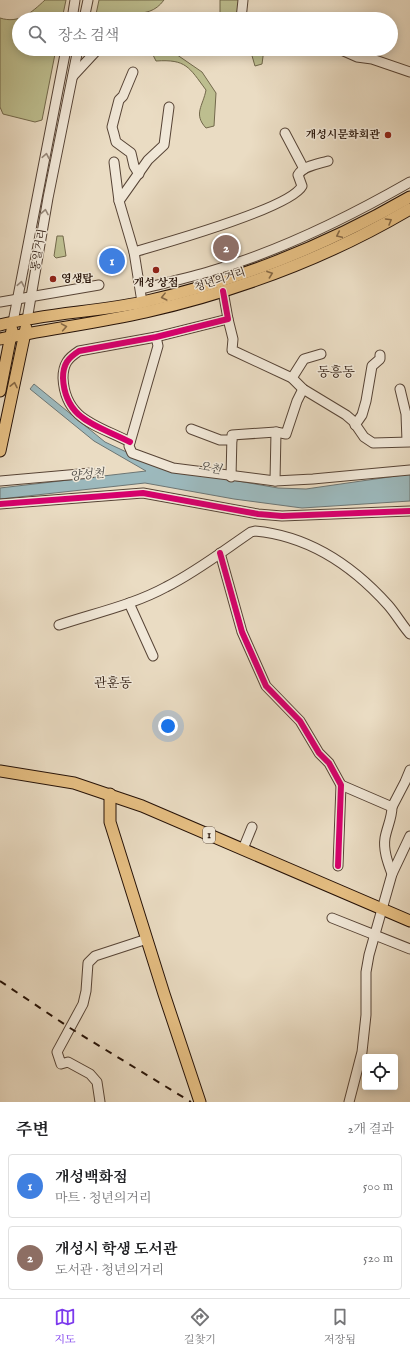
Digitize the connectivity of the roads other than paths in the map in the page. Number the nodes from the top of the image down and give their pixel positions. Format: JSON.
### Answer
{"nodes":[{"id":1,"x":75,"y":0,"type":"edge"},
{"id":2,"x":88,"y":0,"type":"edge"},
{"id":3,"x":243,"y":0,"type":"edge"},
{"id":4,"x":73,"y":12,"type":"edge"},
{"id":5,"x":85,"y":12,"type":"edge"},
{"id":6,"x":242,"y":12,"type":"edge"},
{"id":7,"x":65,"y":56,"type":"edge"},
{"id":8,"x":76,"y":56,"type":"edge"},
{"id":9,"x":92,"y":56,"type":"edge"},
{"id":10,"x":355,"y":56,"type":"edge"},
{"id":11,"x":132,"y":72,"type":"dead end"},
{"id":12,"x":410,"y":72,"type":"edge"},
{"id":13,"x":72,"y":77,"type":"junction"},
{"id":14,"x":169,"y":107,"type":"dead end"},
{"id":15,"x":285,"y":133,"type":"dead end"},
{"id":16,"x":328,"y":161,"type":"dead end"},
{"id":17,"x":114,"y":162,"type":"dead end"},
{"id":18,"x":304,"y":169,"type":"junction"},
{"id":19,"x":139,"y":174,"type":"junction"},
{"id":20,"x":410,"y":182,"type":"edge"},
{"id":21,"x":410,"y":197,"type":"edge"},
{"id":22,"x":119,"y":201,"type":"junction"},
{"id":23,"x":410,"y":209,"type":"edge"},
{"id":24,"x":134,"y":252,"type":"junction"},
{"id":25,"x":99,"y":285,"type":"dead end"},
{"id":26,"x":141,"y":289,"type":"junction"},
{"id":27,"x":223,"y":291,"type":"junction"},
{"id":28,"x":31,"y":296,"type":"junction"},
{"id":29,"x":18,"y":299,"type":"junction"},
{"id":30,"x":0,"y":302,"type":"edge"},
{"id":31,"x":142,"y":302,"type":"junction"},
{"id":32,"x":228,"y":319,"type":"junction"},
{"id":33,"x":27,"y":320,"type":"junction"},
{"id":34,"x":13,"y":322,"type":"junction"},
{"id":35,"x":0,"y":325,"type":"edge"},
{"id":36,"x":25,"y":334,"type":"junction"},
{"id":37,"x":156,"y":337,"type":"junction"},
{"id":38,"x":5,"y":338,"type":"edge"},
{"id":39,"x":321,"y":354,"type":"dead end"},
{"id":40,"x":380,"y":355,"type":"dead end"},
{"id":41,"x":292,"y":378,"type":"junction"},
{"id":42,"x":303,"y":389,"type":"junction"},
{"id":43,"x":400,"y":389,"type":"dead end"},
{"id":44,"x":0,"y":391,"type":"edge"},
{"id":45,"x":355,"y":425,"type":"junction"},
{"id":46,"x":191,"y":429,"type":"dead end"},
{"id":47,"x":276,"y":432,"type":"junction"},
{"id":48,"x":232,"y":440,"type":"junction"},
{"id":49,"x":130,"y":442,"type":"junction"},
{"id":50,"x":409,"y":442,"type":"edge"},
{"id":51,"x":0,"y":451,"type":"edge"},
{"id":52,"x":410,"y":470,"type":"edge"},
{"id":53,"x":91,"y":473,"type":"dead end"},
{"id":54,"x":231,"y":477,"type":"junction"},
{"id":55,"x":0,"y":481,"type":"edge"},
{"id":56,"x":275,"y":481,"type":"junction"},
{"id":57,"x":0,"y":504,"type":"edge"},
{"id":58,"x":410,"y":511,"type":"edge"},
{"id":59,"x":258,"y":514,"type":"junction"},
{"id":60,"x":255,"y":531,"type":"junction"},
{"id":61,"x":220,"y":553,"type":"junction"},
{"id":62,"x":129,"y":603,"type":"junction"},
{"id":63,"x":59,"y":625,"type":"dead end"},
{"id":64,"x":410,"y":634,"type":"edge"},
{"id":65,"x":153,"y":656,"type":"dead end"},
{"id":66,"x":410,"y":770,"type":"edge"},
{"id":67,"x":0,"y":771,"type":"edge"},
{"id":68,"x":341,"y":785,"type":"junction"},
{"id":69,"x":110,"y":794,"type":"junction"},
{"id":70,"x":392,"y":807,"type":"junction"},
{"id":71,"x":252,"y":827,"type":"dead end"},
{"id":72,"x":410,"y":836,"type":"edge"},
{"id":73,"x":243,"y":850,"type":"junction"},
{"id":74,"x":338,"y":866,"type":"dead end"},
{"id":75,"x":392,"y":874,"type":"junction"},
{"id":76,"x":383,"y":910,"type":"junction"},
{"id":77,"x":332,"y":918,"type":"dead end"},
{"id":78,"x":410,"y":921,"type":"edge"},
{"id":79,"x":374,"y":935,"type":"junction"},
{"id":80,"x":147,"y":939,"type":"junction"},
{"id":81,"x":410,"y":948,"type":"edge"},
{"id":82,"x":100,"y":1102,"type":"edge"},
{"id":83,"x":200,"y":1102,"type":"edge"},
{"id":84,"x":349,"y":1102,"type":"edge"}],
"edges":[{"from":1,"to":4,"type":"street"},
{"from":2,"to":5,"type":"street"},
{"from":3,"to":6,"type":"street"},
{"from":29,"to":7,"type":"street","name":"통일거리","one_way":true},
{"from":8,"to":13,"type":"street","name":"통일거리"},
{"from":9,"to":13,"type":"street"},
{"from":10,"to":12,"type":"street"},
{"from":11,"to":19,"type":"street"},
{"from":28,"to":13,"type":"street","name":"통일거리","one_way":true},
{"from":14,"to":19,"type":"street"},
{"from":15,"to":18,"type":"street"},
{"from":16,"to":18,"type":"street"},
{"from":17,"to":22,"type":"street"},
{"from":18,"to":24,"type":"street"},
{"from":19,"to":22,"type":"street"},
{"from":20,"to":26,"type":"street"},
{"from":21,"to":31,"type":"main road","name":"청년의거리","one_way":true},
{"from":22,"to":24,"type":"street"},
{"from":27,"to":23,"type":"main road","name":"청년의거리","one_way":true},
{"from":24,"to":26,"type":"street"},
{"from":25,"to":28,"type":"street"},
{"from":26,"to":31,"type":"street"},
{"from":27,"to":32,"type":"street"},
{"from":36,"to":27,"type":"main road","name":"청년의거리","one_way":true},
{"from":28,"to":29,"type":"street"},
{"from":28,"to":33,"type":"street","name":"통일거리"},
{"from":29,"to":30,"type":"street"},
{"from":29,"to":34,"type":"street","name":"통일거리"},
{"from":31,"to":33,"type":"main road","name":"청년의거리"},
{"from":32,"to":37,"type":"street"},
{"from":32,"to":41,"type":"street"},
{"from":33,"to":34,"type":"main road","name":"청년의거리"},
{"from":33,"to":36,"type":"main road","name":"통일거리"},
{"from":34,"to":35,"type":"main road","name":"청년의거리"},
{"from":34,"to":38,"type":"main road","name":"통일거리"},
{"from":36,"to":38,"type":"main road","name":"청년의거리"},
{"from":51,"to":36,"type":"main road","name":"통일거리","one_way":true},
{"from":37,"to":49,"type":"street"},
{"from":37,"to":49,"type":"street"},
{"from":38,"to":44,"type":"main road","name":"통일거리"},
{"from":39,"to":41,"type":"street"},
{"from":40,"to":45,"type":"street"},
{"from":41,"to":42,"type":"street"},
{"from":42,"to":45,"type":"street"},
{"from":42,"to":47,"type":"street"},
{"from":43,"to":50,"type":"street"},
{"from":45,"to":50,"type":"street"},
{"from":46,"to":48,"type":"street"},
{"from":47,"to":48,"type":"street"},
{"from":47,"to":56,"type":"street"},
{"from":48,"to":54,"type":"street"},
{"from":49,"to":54,"type":"street"},
{"from":52,"to":56,"type":"street"},
{"from":53,"to":55,"type":"street"},
{"from":54,"to":56,"type":"street"},
{"from":57,"to":59,"type":"street"},
{"from":58,"to":59,"type":"street"},
{"from":59,"to":60,"type":"street"},
{"from":60,"to":61,"type":"street"},
{"from":60,"to":64,"type":"street"},
{"from":61,"to":62,"type":"street"},
{"from":61,"to":68,"type":"street"},
{"from":62,"to":63,"type":"street"},
{"from":62,"to":65,"type":"street"},
{"from":66,"to":70,"type":"street"},
{"from":67,"to":69,"type":"main road","number":"1"},
{"from":68,"to":70,"type":"street"},
{"from":68,"to":74,"type":"street"},
{"from":69,"to":73,"type":"main road","number":"1"},
{"from":69,"to":80,"type":"main road"},
{"from":70,"to":75,"type":"street"},
{"from":71,"to":73,"type":"street"},
{"from":72,"to":75,"type":"street"},
{"from":73,"to":76,"type":"main road","number":"1"},
{"from":75,"to":76,"type":"street"},
{"from":76,"to":78,"type":"main road","number":"1"},
{"from":76,"to":79,"type":"street"},
{"from":77,"to":79,"type":"street"},
{"from":79,"to":81,"type":"street"},
{"from":79,"to":84,"type":"street"},
{"from":80,"to":82,"type":"street"},
{"from":80,"to":83,"type":"main road"}]}
